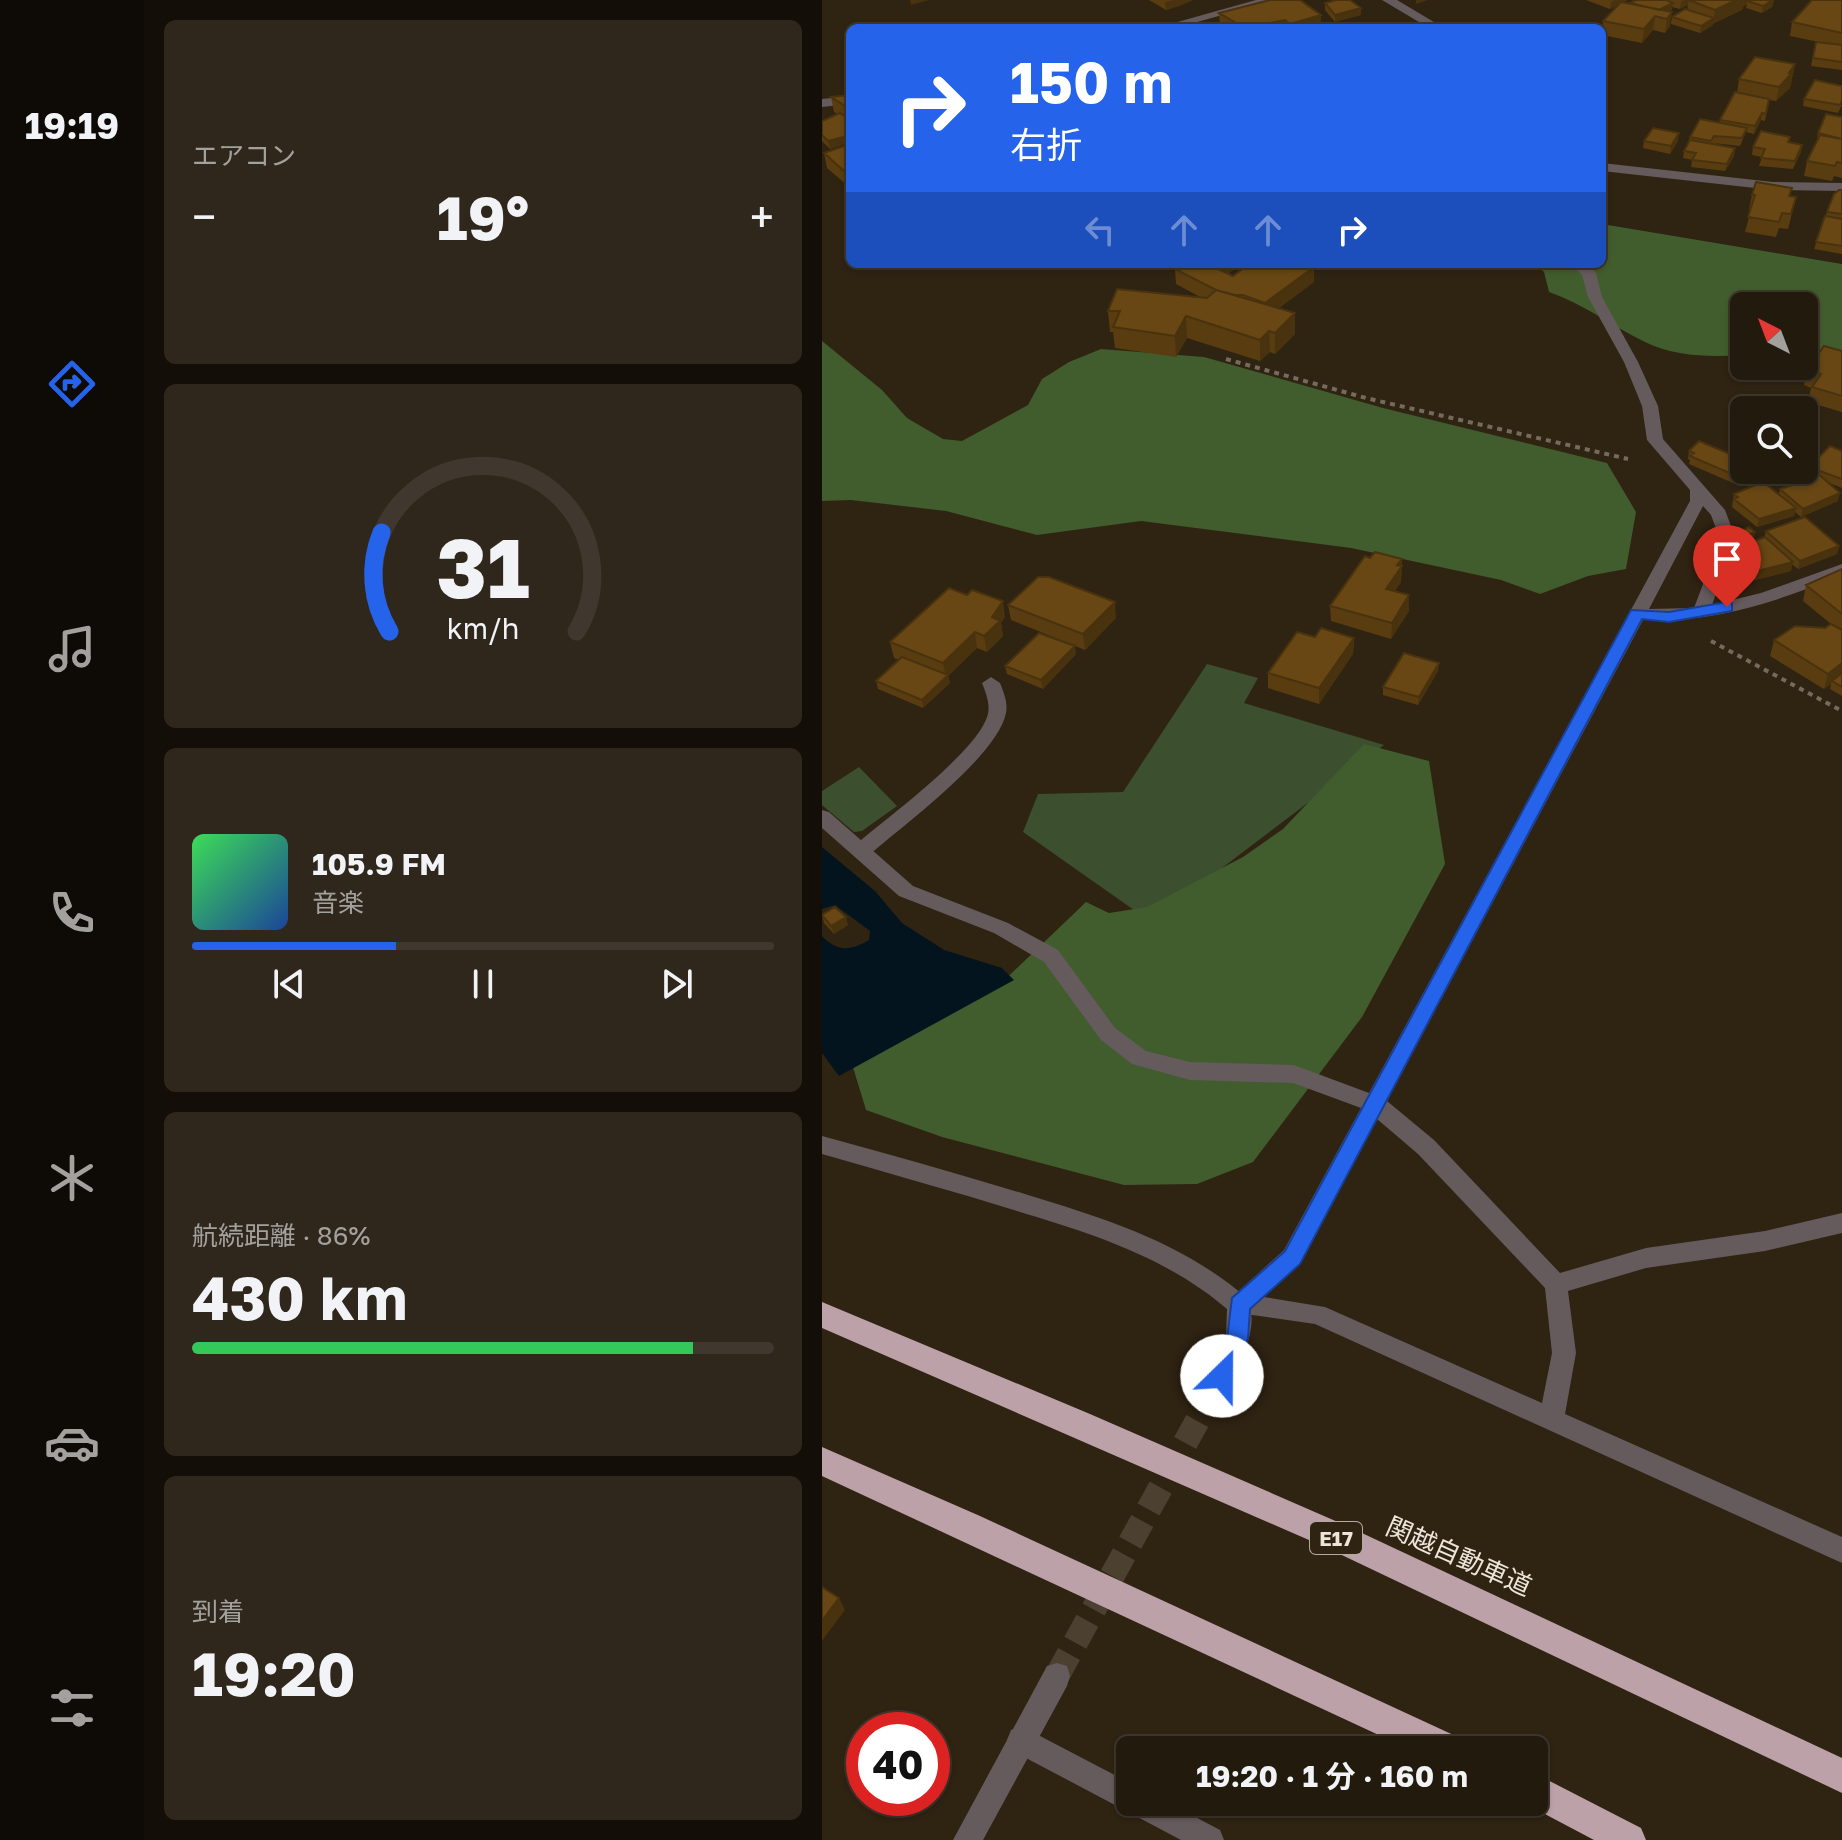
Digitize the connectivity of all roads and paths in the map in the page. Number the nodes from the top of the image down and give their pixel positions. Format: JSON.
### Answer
{"nodes":[{"id":1,"x":1270,"y":0,"type":"edge"},
{"id":2,"x":1388,"y":0,"type":"edge"},
{"id":3,"x":1177,"y":24,"type":"edge"},
{"id":4,"x":1431,"y":24,"type":"edge"},
{"id":5,"x":846,"y":100,"type":"edge"},
{"id":6,"x":822,"y":103,"type":"edge"},
{"id":7,"x":1606,"y":167,"type":"edge"},
{"id":8,"x":1842,"y":187,"type":"edge"},
{"id":9,"x":1583,"y":268,"type":"edge"},
{"id":10,"x":1226,"y":359,"type":"edge"},
{"id":11,"x":1676,"y":466,"type":"junction"},
{"id":12,"x":1698,"y":486,"type":"junction"},
{"id":13,"x":1842,"y":569,"type":"edge"},
{"id":14,"x":1637,"y":614,"type":"junction"},
{"id":15,"x":1700,"y":614,"type":"junction"},
{"id":16,"x":1669,"y":617,"type":"junction"},
{"id":17,"x":991,"y":683,"type":"dead end"},
{"id":18,"x":1842,"y":711,"type":"edge"},
{"id":19,"x":822,"y":817,"type":"edge"},
{"id":20,"x":861,"y":851,"type":"junction"},
{"id":21,"x":1375,"y":1104,"type":"junction"},
{"id":22,"x":822,"y":1145,"type":"edge"},
{"id":23,"x":1842,"y":1223,"type":"edge"},
{"id":24,"x":1556,"y":1284,"type":"junction"},
{"id":25,"x":1239,"y":1305,"type":"junction"},
{"id":26,"x":822,"y":1315,"type":"edge"},
{"id":27,"x":1222,"y":1376,"type":"tunnel mouth"},
{"id":28,"x":1552,"y":1418,"type":"junction"},
{"id":29,"x":822,"y":1461,"type":"edge"},
{"id":30,"x":1842,"y":1550,"type":"edge"},
{"id":31,"x":1057,"y":1676,"type":"tunnel mouth"},
{"id":32,"x":1418,"y":1736,"type":"edge"},
{"id":33,"x":1021,"y":1740,"type":"junction"},
{"id":34,"x":1842,"y":1776,"type":"edge"},
{"id":35,"x":1116,"y":1791,"type":"edge"},
{"id":36,"x":1548,"y":1797,"type":"edge"},
{"id":37,"x":1165,"y":1816,"type":"edge"},
{"id":38,"x":967,"y":1840,"type":"edge"},
{"id":39,"x":1210,"y":1840,"type":"edge"},
{"id":40,"x":1629,"y":1840,"type":"edge"}],
"edges":[{"from":1,"to":3,"type":"street"},
{"from":2,"to":4,"type":"street"},
{"from":5,"to":6,"type":"street"},
{"from":7,"to":8,"type":"street"},
{"from":9,"to":11,"type":"street"},
{"from":10,"to":11,"type":"path"},
{"from":11,"to":12,"type":"street"},
{"from":12,"to":14,"type":"street"},
{"from":12,"to":15,"type":"street"},
{"from":13,"to":15,"type":"street"},
{"from":14,"to":16,"type":"street"},
{"from":14,"to":21,"type":"street"},
{"from":15,"to":16,"type":"street"},
{"from":16,"to":18,"type":"path"},
{"from":17,"to":20,"type":"street"},
{"from":19,"to":20,"type":"street"},
{"from":20,"to":21,"type":"street"},
{"from":21,"to":24,"type":"street"},
{"from":21,"to":25,"type":"street"},
{"from":22,"to":25,"type":"street"},
{"from":23,"to":24,"type":"street"},
{"from":24,"to":28,"type":"street"},
{"from":25,"to":27,"type":"street"},
{"from":25,"to":28,"type":"street"},
{"from":26,"to":34,"type":"highway","name":"関越自動車道","number":"E17"},
{"from":28,"to":30,"type":"street"},
{"from":29,"to":32,"type":"highway"},
{"from":31,"to":33,"type":"street"},
{"from":33,"to":35,"type":"street"},
{"from":33,"to":38,"type":"street"},
{"from":36,"to":40,"type":"highway"},
{"from":37,"to":39,"type":"street"}]}
